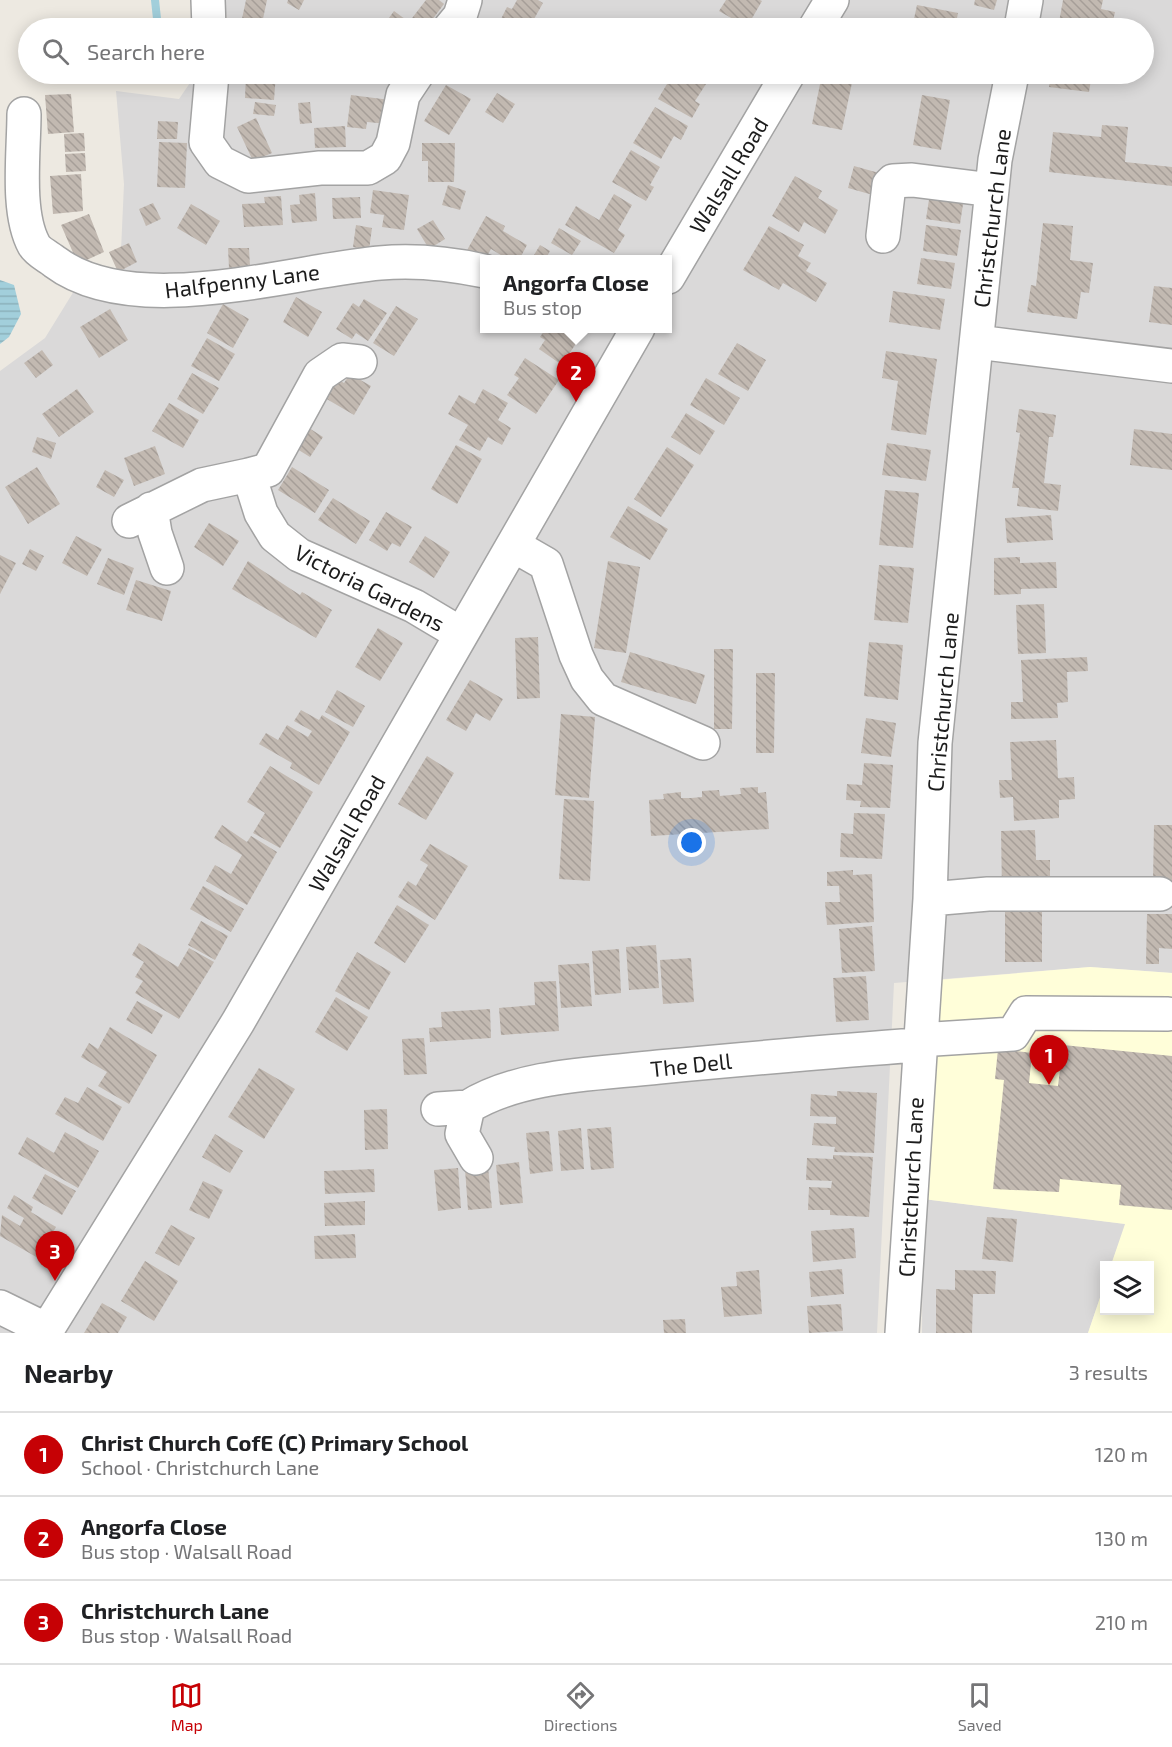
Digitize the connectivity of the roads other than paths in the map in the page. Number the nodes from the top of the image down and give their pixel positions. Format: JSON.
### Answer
{"nodes":[{"id":1,"x":208,"y":0,"type":"edge"},
{"id":2,"x":465,"y":0,"type":"edge"},
{"id":3,"x":832,"y":0,"type":"edge"},
{"id":4,"x":1026,"y":0,"type":"edge"},
{"id":5,"x":209,"y":18,"type":"edge"},
{"id":6,"x":458,"y":18,"type":"edge"},
{"id":7,"x":821,"y":18,"type":"edge"},
{"id":8,"x":1023,"y":18,"type":"edge"},
{"id":9,"x":211,"y":84,"type":"edge"},
{"id":10,"x":410,"y":84,"type":"edge"},
{"id":11,"x":782,"y":84,"type":"edge"},
{"id":12,"x":1010,"y":84,"type":"edge"},
{"id":13,"x":24,"y":114,"type":"dead end"},
{"id":14,"x":992,"y":190,"type":"junction"},
{"id":15,"x":12,"y":218,"type":"edge"},
{"id":16,"x":883,"y":236,"type":"dead end"},
{"id":17,"x":480,"y":270,"type":"edge"},
{"id":18,"x":672,"y":270,"type":"edge"},
{"id":19,"x":635,"y":333,"type":"edge"},
{"id":20,"x":977,"y":342,"type":"junction"},
{"id":21,"x":360,"y":362,"type":"dead end"},
{"id":22,"x":1172,"y":366,"type":"edge"},
{"id":23,"x":249,"y":475,"type":"junction"},
{"id":24,"x":513,"y":545,"type":"junction"},
{"id":25,"x":167,"y":568,"type":"dead end"},
{"id":26,"x":461,"y":634,"type":"junction"},
{"id":27,"x":703,"y":743,"type":"dead end"},
{"id":28,"x":1160,"y":894,"type":"dead end"},
{"id":29,"x":930,"y":899,"type":"junction"},
{"id":30,"x":1168,"y":1014,"type":"dead end"},
{"id":31,"x":919,"y":1042,"type":"junction"},
{"id":32,"x":476,"y":1158,"type":"dead end"},
{"id":33,"x":0,"y":1307,"type":"edge"},
{"id":34,"x":46,"y":1331,"type":"edge"},
{"id":35,"x":902,"y":1333,"type":"edge"}],
"edges":[{"from":1,"to":5,"type":"street"},
{"from":2,"to":6,"type":"street"},
{"from":3,"to":7,"type":"street"},
{"from":4,"to":8,"type":"street"},
{"from":9,"to":10,"type":"street"},
{"from":11,"to":18,"type":"street","name":"Walsall Road"},
{"from":12,"to":14,"type":"street","name":"Christchurch Lane"},
{"from":13,"to":15,"type":"street","name":"Halfpenny Lane"},
{"from":14,"to":16,"type":"street"},
{"from":14,"to":20,"type":"street","name":"Christchurch Lane"},
{"from":15,"to":17,"type":"street","name":"Halfpenny Lane"},
{"from":19,"to":24,"type":"street","name":"Walsall Road"},
{"from":20,"to":22,"type":"street"},
{"from":20,"to":29,"type":"street","name":"Christchurch Lane"},
{"from":21,"to":23,"type":"street"},
{"from":23,"to":25,"type":"street"},
{"from":23,"to":26,"type":"street","name":"Victoria Gardens"},
{"from":24,"to":26,"type":"street","name":"Walsall Road"},
{"from":24,"to":27,"type":"street"},
{"from":26,"to":34,"type":"street","name":"Walsall Road"},
{"from":28,"to":29,"type":"street"},
{"from":29,"to":31,"type":"street","name":"Christchurch Lane"},
{"from":30,"to":31,"type":"street","name":"The Dell"},
{"from":31,"to":32,"type":"street","name":"The Dell"},
{"from":31,"to":35,"type":"street","name":"Christchurch Lane"},
{"from":33,"to":34,"type":"street"}]}
